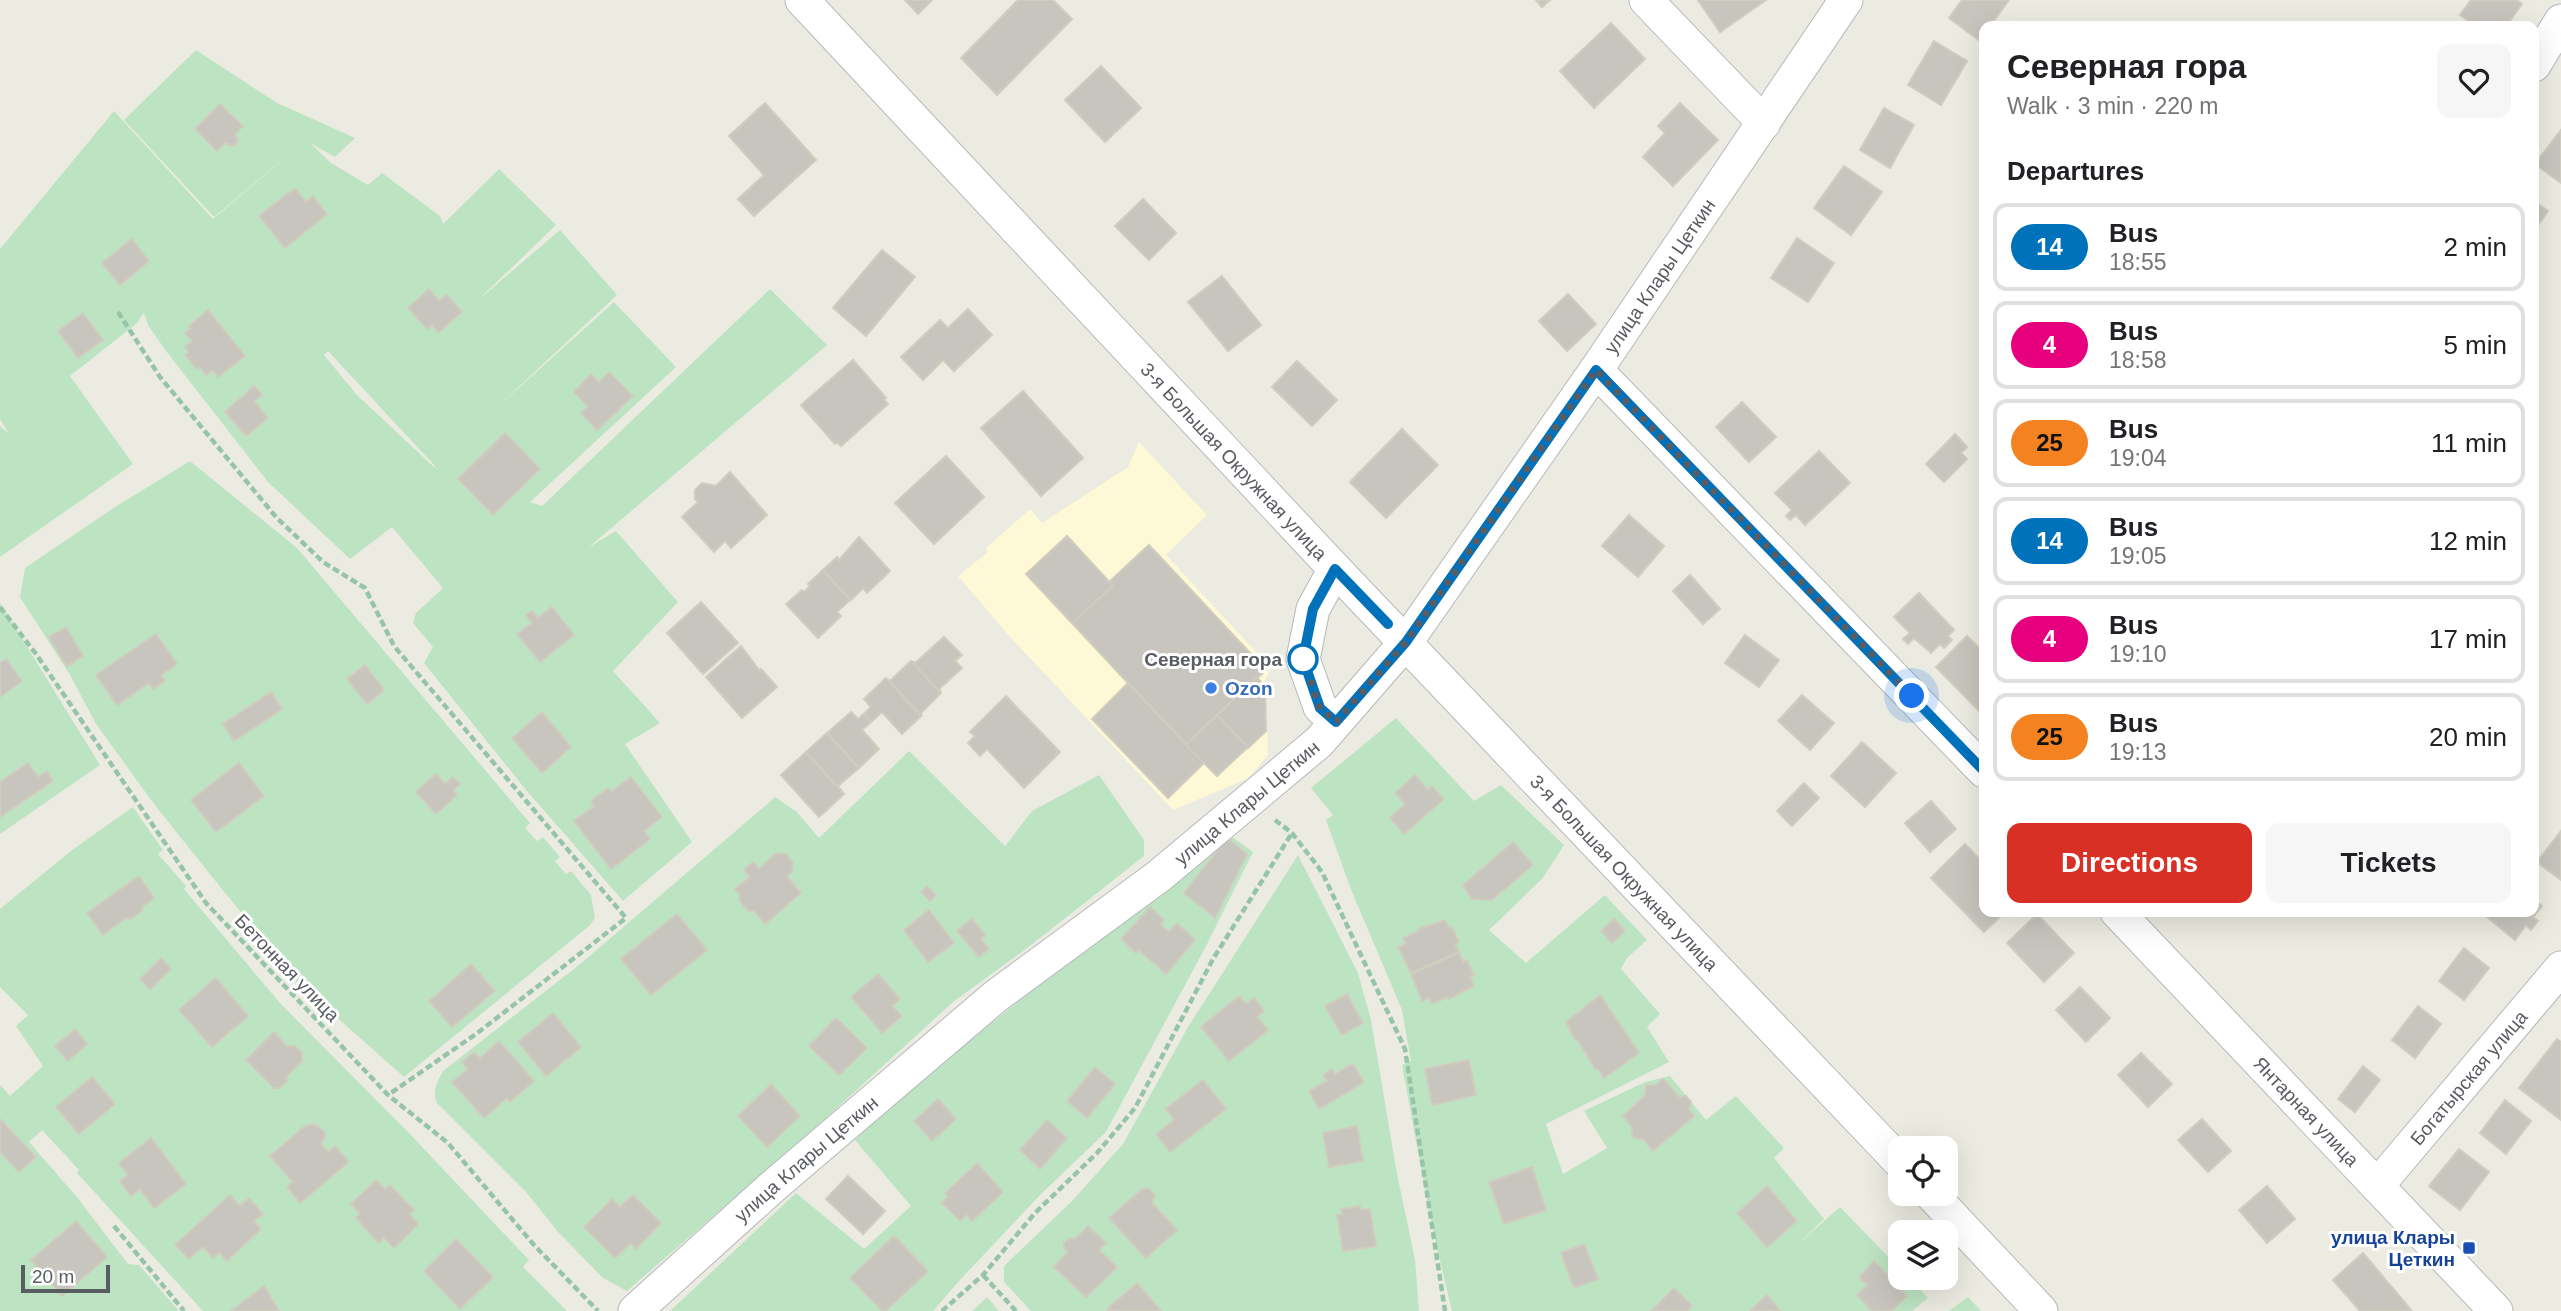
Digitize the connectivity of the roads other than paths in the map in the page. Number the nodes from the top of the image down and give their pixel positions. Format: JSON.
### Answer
{"nodes":[{"id":1,"x":802,"y":0,"type":"edge"},
{"id":2,"x":1646,"y":0,"type":"edge"},
{"id":3,"x":1846,"y":0,"type":"edge"},
{"id":4,"x":2561,"y":21,"type":"edge"},
{"id":5,"x":2539,"y":57,"type":"edge"},
{"id":6,"x":1764,"y":123,"type":"junction"},
{"id":7,"x":1596,"y":370,"type":"junction"},
{"id":8,"x":1335,"y":569,"type":"junction"},
{"id":9,"x":1406,"y":642,"type":"junction"},
{"id":10,"x":1336,"y":722,"type":"junction"},
{"id":11,"x":1979,"y":766,"type":"edge"},
{"id":12,"x":2123,"y":917,"type":"edge"},
{"id":13,"x":2561,"y":968,"type":"edge"},
{"id":14,"x":1888,"y":1149,"type":"edge"},
{"id":15,"x":2377,"y":1186,"type":"junction"},
{"id":16,"x":1942,"y":1206,"type":"edge"},
{"id":17,"x":635,"y":1311,"type":"edge"},
{"id":18,"x":2040,"y":1311,"type":"edge"},
{"id":19,"x":2496,"y":1311,"type":"edge"}],
"edges":[{"from":1,"to":8,"type":"street","name":"3-я Большая Окружная улица"},
{"from":2,"to":6,"type":"street"},
{"from":3,"to":6,"type":"street","name":"улица Клары Цеткин"},
{"from":4,"to":5,"type":"street"},
{"from":6,"to":7,"type":"street","name":"улица Клары Цеткин"},
{"from":7,"to":9,"type":"street","name":"улица Клары Цеткин"},
{"from":7,"to":11,"type":"street"},
{"from":8,"to":9,"type":"street","name":"3-я Большая Окружная улица"},
{"from":8,"to":10,"type":"street"},
{"from":9,"to":10,"type":"street","name":"улица Клары Цеткин"},
{"from":9,"to":14,"type":"street","name":"3-я Большая Окружная улица"},
{"from":10,"to":17,"type":"street","name":"улица Клары Цеткин"},
{"from":12,"to":15,"type":"street","name":"Янтарная улица"},
{"from":13,"to":15,"type":"street","name":"Богатырская улица"},
{"from":15,"to":19,"type":"street","name":"Янтарная улица"},
{"from":16,"to":18,"type":"street"}]}
